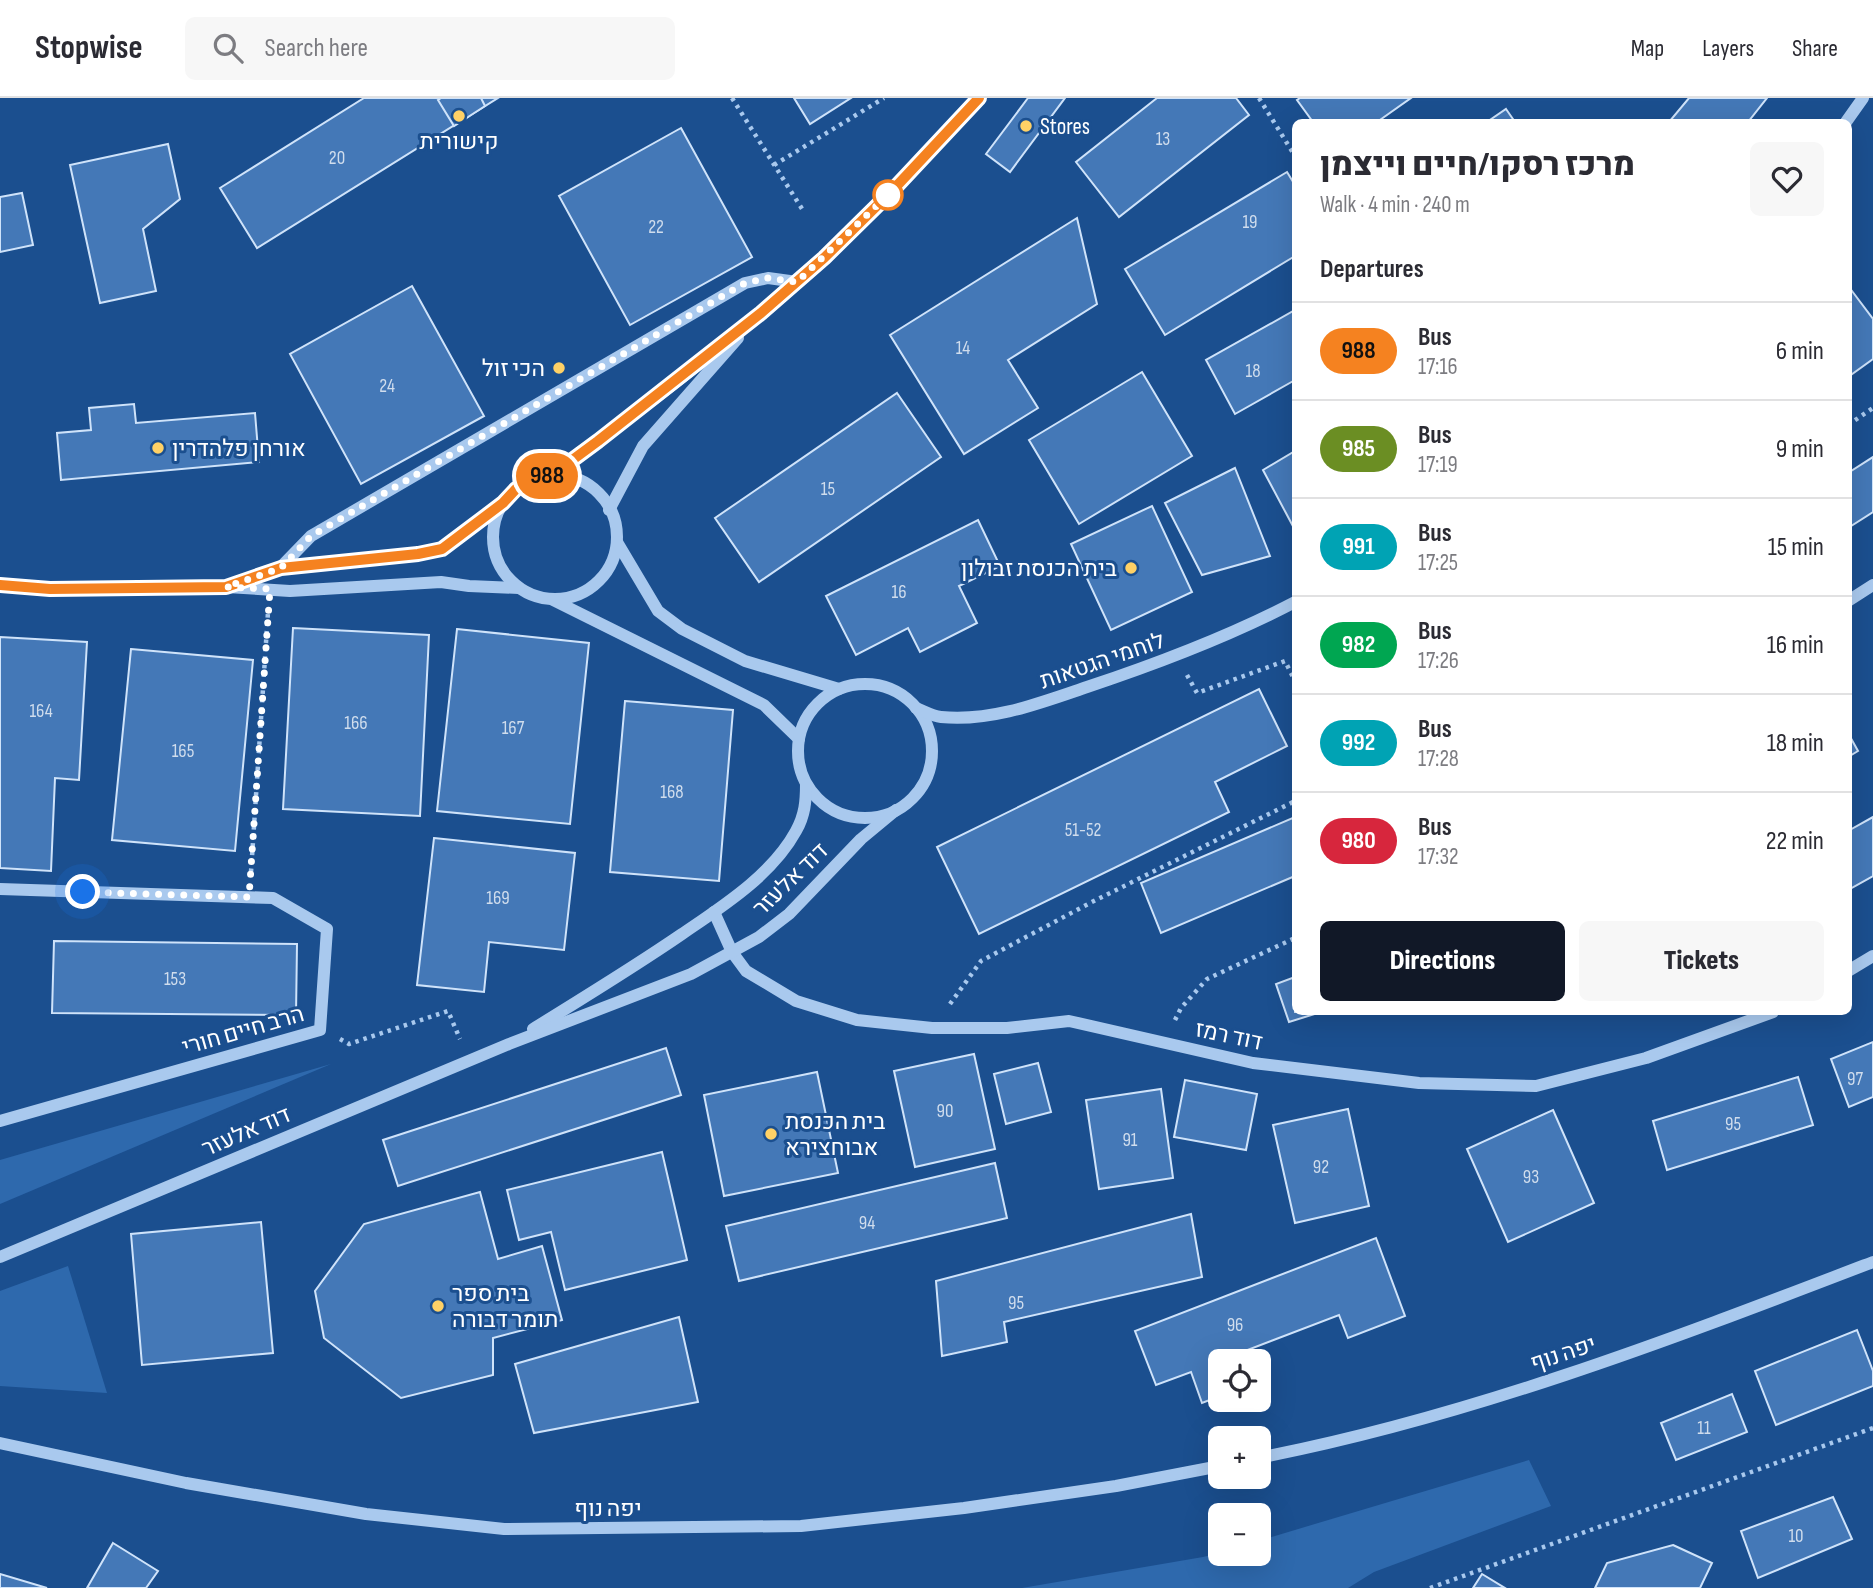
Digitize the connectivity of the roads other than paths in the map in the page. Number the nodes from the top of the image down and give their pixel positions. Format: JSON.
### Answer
{"nodes":[{"id":1,"x":979,"y":98,"type":"edge"},
{"id":2,"x":1863,"y":98,"type":"edge"},
{"id":3,"x":1848,"y":119,"type":"edge"},
{"id":4,"x":797,"y":282,"type":"junction"},
{"id":5,"x":761,"y":313,"type":"junction"},
{"id":6,"x":552,"y":475,"type":"junction"},
{"id":7,"x":503,"y":503,"type":"junction"},
{"id":8,"x":610,"y":510,"type":"junction"},
{"id":9,"x":617,"y":542,"type":"junction"},
{"id":10,"x":281,"y":568,"type":"junction"},
{"id":11,"x":0,"y":585,"type":"edge"},
{"id":12,"x":1873,"y":585,"type":"edge"},
{"id":13,"x":226,"y":587,"type":"junction"},
{"id":14,"x":519,"y":588,"type":"junction"},
{"id":15,"x":549,"y":598,"type":"junction"},
{"id":16,"x":1852,"y":598,"type":"edge"},
{"id":17,"x":1292,"y":604,"type":"edge"},
{"id":18,"x":839,"y":689,"type":"junction"},
{"id":19,"x":914,"y":707,"type":"junction"},
{"id":20,"x":799,"y":739,"type":"junction"},
{"id":21,"x":806,"y":784,"type":"junction"},
{"id":22,"x":896,"y":810,"type":"junction"},
{"id":23,"x":0,"y":889,"type":"edge"},
{"id":24,"x":714,"y":912,"type":"junction"},
{"id":25,"x":732,"y":953,"type":"junction"},
{"id":26,"x":1873,"y":956,"type":"edge"},
{"id":27,"x":1852,"y":969,"type":"edge"},
{"id":28,"x":1765,"y":1015,"type":"edge"},
{"id":29,"x":509,"y":1044,"type":"junction"},
{"id":30,"x":0,"y":1121,"type":"edge"},
{"id":31,"x":0,"y":1257,"type":"edge"},
{"id":32,"x":1873,"y":1262,"type":"edge"},
{"id":33,"x":0,"y":1443,"type":"edge"},
{"id":34,"x":1271,"y":1455,"type":"edge"},
{"id":35,"x":1208,"y":1468,"type":"edge"}],
"edges":[{"from":1,"to":4,"type":"street"},
{"from":2,"to":3,"type":"street"},
{"from":4,"to":5,"type":"street"},
{"from":4,"to":10,"type":"street"},
{"from":5,"to":6,"type":"street"},
{"from":5,"to":8,"type":"street"},
{"from":6,"to":7,"type":"street"},
{"from":6,"to":8,"type":"street"},
{"from":7,"to":10,"type":"street"},
{"from":7,"to":14,"type":"street"},
{"from":8,"to":9,"type":"street"},
{"from":9,"to":15,"type":"street"},
{"from":9,"to":18,"type":"street"},
{"from":10,"to":13,"type":"street"},
{"from":11,"to":13,"type":"street"},
{"from":12,"to":16,"type":"street"},
{"from":13,"to":14,"type":"street"},
{"from":14,"to":15,"type":"street"},
{"from":15,"to":20,"type":"street"},
{"from":17,"to":19,"type":"street","name":"לוחמי הגטאות"},
{"from":18,"to":19,"type":"street"},
{"from":18,"to":20,"type":"street"},
{"from":19,"to":22,"type":"street"},
{"from":20,"to":21,"type":"street"},
{"from":21,"to":22,"type":"street"},
{"from":21,"to":24,"type":"street","name":"דוד אלעזר"},
{"from":22,"to":25,"type":"street","name":"דוד אלעזר"},
{"from":23,"to":30,"type":"street","name":"הרב חיים חורי"},
{"from":24,"to":25,"type":"street","name":"דוד רמז"},
{"from":24,"to":29,"type":"street","name":"דוד אלעזר"},
{"from":25,"to":28,"type":"street","name":"דוד רמז"},
{"from":25,"to":29,"type":"street","name":"דוד אלעזר"},
{"from":26,"to":27,"type":"street"},
{"from":29,"to":31,"type":"street","name":"דוד אלעזר"},
{"from":32,"to":34,"type":"street","name":"יפה נוף"},
{"from":33,"to":35,"type":"street","name":"יפה נוף"}]}
